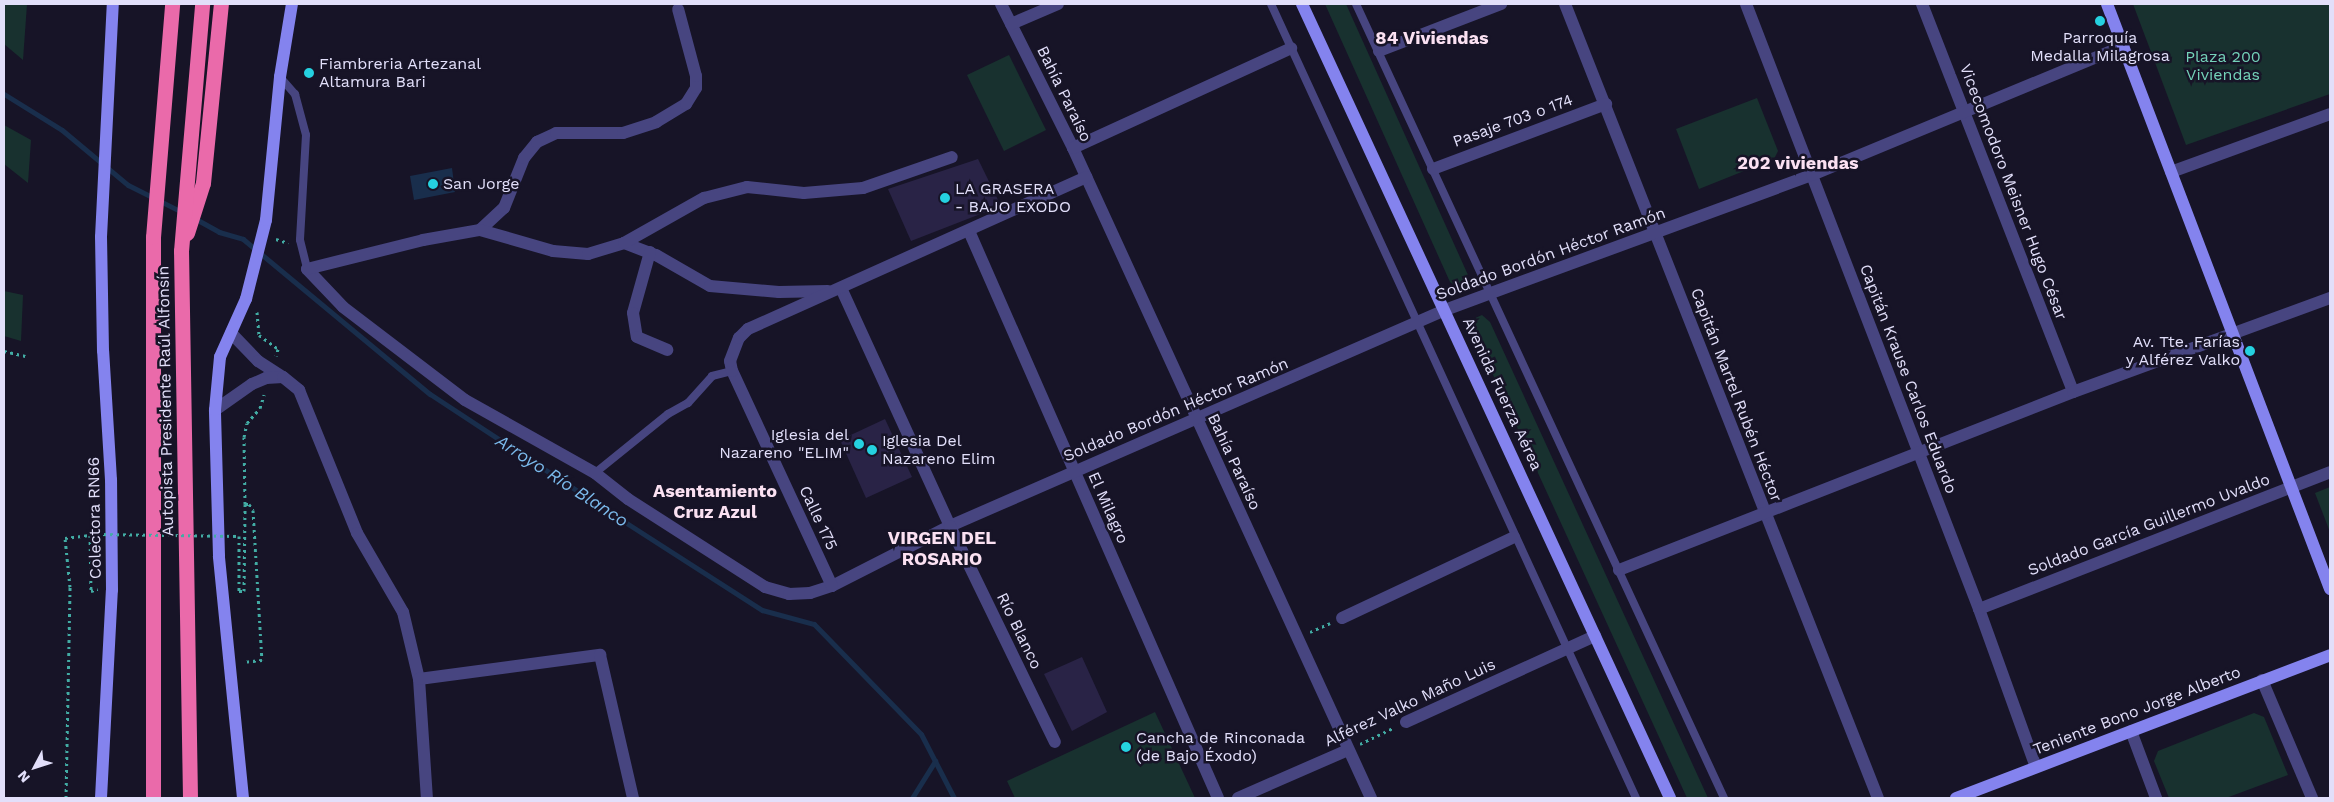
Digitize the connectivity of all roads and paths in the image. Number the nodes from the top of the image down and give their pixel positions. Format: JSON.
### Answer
{"nodes":[{"id":1,"x":113,"y":4,"type":"edge"},
{"id":2,"x":172,"y":4,"type":"edge"},
{"id":3,"x":202,"y":4,"type":"edge"},
{"id":4,"x":221,"y":4,"type":"edge"},
{"id":5,"x":292,"y":4,"type":"edge"},
{"id":6,"x":1002,"y":4,"type":"edge"},
{"id":7,"x":1058,"y":4,"type":"edge"},
{"id":8,"x":1270,"y":4,"type":"edge"},
{"id":9,"x":1302,"y":4,"type":"edge"},
{"id":10,"x":1356,"y":4,"type":"edge"},
{"id":11,"x":1500,"y":4,"type":"edge"},
{"id":12,"x":1566,"y":4,"type":"edge"},
{"id":13,"x":1746,"y":4,"type":"edge"},
{"id":14,"x":1922,"y":4,"type":"edge"},
{"id":15,"x":2107,"y":4,"type":"edge"},
{"id":16,"x":678,"y":9,"type":"dead end"},
{"id":17,"x":1011,"y":24,"type":"junction"},
{"id":18,"x":2123,"y":46,"type":"junction"},
{"id":19,"x":1291,"y":48,"type":"junction"},
{"id":20,"x":1379,"y":51,"type":"junction"},
{"id":21,"x":280,"y":77,"type":"junction"},
{"id":22,"x":1606,"y":104,"type":"junction"},
{"id":23,"x":1964,"y":111,"type":"junction"},
{"id":24,"x":2330,"y":114,"type":"edge"},
{"id":25,"x":1073,"y":148,"type":"junction"},
{"id":26,"x":952,"y":157,"type":"dead end"},
{"id":27,"x":1433,"y":169,"type":"junction"},
{"id":28,"x":2171,"y":172,"type":"junction"},
{"id":29,"x":1812,"y":175,"type":"junction"},
{"id":30,"x":1086,"y":177,"type":"junction"},
{"id":31,"x":480,"y":230,"type":"junction"},
{"id":32,"x":275,"y":231,"type":"dead end"},
{"id":33,"x":968,"y":231,"type":"junction"},
{"id":34,"x":1656,"y":233,"type":"junction"},
{"id":35,"x":279,"y":234,"type":"dead end"},
{"id":36,"x":288,"y":242,"type":"junction"},
{"id":37,"x":624,"y":243,"type":"junction"},
{"id":38,"x":183,"y":245,"type":"junction"},
{"id":39,"x":650,"y":252,"type":"junction"},
{"id":40,"x":307,"y":269,"type":"junction"},
{"id":41,"x":837,"y":290,"type":"junction"},
{"id":42,"x":1490,"y":292,"type":"junction"},
{"id":43,"x":2330,"y":298,"type":"edge"},
{"id":44,"x":1445,"y":310,"type":"junction"},
{"id":45,"x":1419,"y":322,"type":"junction"},
{"id":46,"x":231,"y":333,"type":"junction"},
{"id":47,"x":2233,"y":334,"type":"junction"},
{"id":48,"x":667,"y":350,"type":"dead end"},
{"id":49,"x":4,"y":351,"type":"edge"},
{"id":50,"x":25,"y":356,"type":"dead end"},
{"id":51,"x":732,"y":371,"type":"junction"},
{"id":52,"x":283,"y":377,"type":"junction"},
{"id":53,"x":2073,"y":392,"type":"junction"},
{"id":54,"x":215,"y":410,"type":"junction"},
{"id":55,"x":1196,"y":419,"type":"junction"},
{"id":56,"x":1918,"y":451,"type":"junction"},
{"id":57,"x":1074,"y":471,"type":"junction"},
{"id":58,"x":2330,"y":472,"type":"edge"},
{"id":59,"x":595,"y":473,"type":"junction"},
{"id":60,"x":2291,"y":487,"type":"junction"},
{"id":61,"x":1764,"y":513,"type":"junction"},
{"id":62,"x":950,"y":526,"type":"junction"},
{"id":63,"x":1514,"y":537,"type":"junction"},
{"id":64,"x":97,"y":543,"type":"dead end"},
{"id":65,"x":1619,"y":570,"type":"junction"},
{"id":66,"x":98,"y":582,"type":"dead end"},
{"id":67,"x":832,"y":586,"type":"junction"},
{"id":68,"x":2330,"y":589,"type":"edge"},
{"id":69,"x":1979,"y":609,"type":"junction"},
{"id":70,"x":1342,"y":618,"type":"joint"},
{"id":71,"x":1595,"y":636,"type":"junction"},
{"id":72,"x":1296,"y":638,"type":"junction"},
{"id":73,"x":1568,"y":648,"type":"junction"},
{"id":74,"x":2330,"y":655,"type":"edge"},
{"id":75,"x":229,"y":664,"type":"junction"},
{"id":76,"x":419,"y":679,"type":"junction"},
{"id":77,"x":2262,"y":680,"type":"junction"},
{"id":78,"x":1406,"y":722,"type":"joint"},
{"id":79,"x":2131,"y":731,"type":"junction"},
{"id":80,"x":1055,"y":742,"type":"dead end"},
{"id":81,"x":1348,"y":750,"type":"junction"},
{"id":82,"x":2036,"y":768,"type":"junction"},
{"id":83,"x":1978,"y":794,"type":"edge"},
{"id":84,"x":66,"y":798,"type":"edge"},
{"id":85,"x":101,"y":798,"type":"edge"},
{"id":86,"x":153,"y":798,"type":"edge"},
{"id":87,"x":190,"y":798,"type":"edge"},
{"id":88,"x":243,"y":798,"type":"edge"},
{"id":89,"x":428,"y":798,"type":"edge"},
{"id":90,"x":633,"y":798,"type":"edge"},
{"id":91,"x":1218,"y":798,"type":"edge"},
{"id":92,"x":1238,"y":798,"type":"edge"},
{"id":93,"x":1371,"y":798,"type":"edge"},
{"id":94,"x":1636,"y":798,"type":"edge"},
{"id":95,"x":1670,"y":798,"type":"edge"},
{"id":96,"x":1724,"y":798,"type":"edge"},
{"id":97,"x":1878,"y":798,"type":"edge"},
{"id":98,"x":1956,"y":798,"type":"edge"},
{"id":99,"x":2156,"y":798,"type":"edge"},
{"id":100,"x":2312,"y":798,"type":"edge"}],
"edges":[{"from":1,"to":85,"type":"street","name":"Colectora RN66"},
{"from":2,"to":86,"type":"highway","name":"Autopista Presidente Raúl Alfonsín"},
{"from":3,"to":38,"type":"highway","name":"Autopista Presidente Raúl Alfonsín"},
{"from":4,"to":38,"type":"highway"},
{"from":5,"to":21,"type":"street"},
{"from":6,"to":17,"type":"street","name":"Bahía Paraíso"},
{"from":7,"to":17,"type":"street"},
{"from":8,"to":19,"type":"lane"},
{"from":9,"to":44,"type":"street","name":"Avenida Fuerza Aérea"},
{"from":10,"to":20,"type":"lane"},
{"from":11,"to":20,"type":"street"},
{"from":12,"to":22,"type":"street","name":"Capitán Martel Rubén Héctor"},
{"from":13,"to":29,"type":"street","name":"Capitán Krause Carlos Eduardo"},
{"from":14,"to":23,"type":"street","name":"Vicecomodoro Meisner Hugo César"},
{"from":15,"to":18,"type":"street"},
{"from":16,"to":31,"type":"street"},
{"from":17,"to":25,"type":"street","name":"Bahía Paraíso"},
{"from":18,"to":23,"type":"street","name":"Soldado Bordón Héctor Ramón"},
{"from":18,"to":28,"type":"street"},
{"from":19,"to":25,"type":"street"},
{"from":19,"to":45,"type":"lane"},
{"from":20,"to":27,"type":"lane"},
{"from":21,"to":40,"type":"lane"},
{"from":21,"to":46,"type":"street"},
{"from":22,"to":27,"type":"street","name":"Pasaje 703 o 174"},
{"from":22,"to":34,"type":"street","name":"Capitán Martel Rubén Héctor"},
{"from":23,"to":29,"type":"street","name":"Soldado Bordón Héctor Ramón"},
{"from":23,"to":53,"type":"street","name":"Vicecomodoro Meisner Hugo César"},
{"from":24,"to":28,"type":"street"},
{"from":25,"to":30,"type":"street","name":"Bahía Paraíso"},
{"from":26,"to":37,"type":"street"},
{"from":27,"to":42,"type":"lane"},
{"from":28,"to":47,"type":"street"},
{"from":29,"to":34,"type":"street","name":"Soldado Bordón Héctor Ramón"},
{"from":29,"to":56,"type":"street","name":"Capitán Krause Carlos Eduardo"},
{"from":30,"to":33,"type":"street"},
{"from":30,"to":55,"type":"street","name":"Bahía Paraíso"},
{"from":31,"to":37,"type":"street"},
{"from":31,"to":40,"type":"street"},
{"from":32,"to":36,"type":"path"},
{"from":33,"to":41,"type":"street"},
{"from":33,"to":57,"type":"street","name":"El Milagro"},
{"from":34,"to":42,"type":"street","name":"Soldado Bordón Héctor Ramón"},
{"from":34,"to":61,"type":"street","name":"Capitán Martel Rubén Héctor"},
{"from":35,"to":36,"type":"path"},
{"from":36,"to":40,"type":"path"},
{"from":37,"to":39,"type":"street"},
{"from":38,"to":87,"type":"highway","name":"Autopista Presidente Raúl Alfonsín"},
{"from":39,"to":41,"type":"street"},
{"from":39,"to":48,"type":"street"},
{"from":40,"to":59,"type":"street","name":"Soldado Bordón Héctor Ramón"},
{"from":41,"to":51,"type":"street"},
{"from":41,"to":62,"type":"street","name":"Río Blanco"},
{"from":42,"to":44,"type":"street","name":"Soldado Bordón Héctor Ramón"},
{"from":42,"to":65,"type":"lane"},
{"from":43,"to":47,"type":"street"},
{"from":44,"to":45,"type":"street","name":"Soldado Bordón Héctor Ramón"},
{"from":44,"to":71,"type":"street","name":"Avenida Fuerza Aérea"},
{"from":45,"to":55,"type":"street","name":"Soldado Bordón Héctor Ramón"},
{"from":45,"to":63,"type":"lane"},
{"from":46,"to":52,"type":"street"},
{"from":46,"to":54,"type":"street"},
{"from":47,"to":53,"type":"street"},
{"from":47,"to":60,"type":"street"},
{"from":49,"to":50,"type":"path"},
{"from":51,"to":59,"type":"lane"},
{"from":51,"to":67,"type":"street","name":"Calle 175"},
{"from":52,"to":54,"type":"street"},
{"from":52,"to":76,"type":"street"},
{"from":53,"to":56,"type":"street"},
{"from":54,"to":75,"type":"street"},
{"from":55,"to":57,"type":"street","name":"Soldado Bordón Héctor Ramón"},
{"from":55,"to":72,"type":"street","name":"Bahía Paraíso"},
{"from":56,"to":61,"type":"street"},
{"from":56,"to":69,"type":"street","name":"Capitán Krause Carlos Eduardo"},
{"from":57,"to":62,"type":"street","name":"Soldado Bordón Héctor Ramón"},
{"from":57,"to":91,"type":"street","name":"El Milagro"},
{"from":58,"to":60,"type":"street","name":"Soldado García Guillermo Uvaldo"},
{"from":59,"to":67,"type":"street","name":"Soldado Bordón Héctor Ramón"},
{"from":60,"to":68,"type":"street"},
{"from":60,"to":69,"type":"street","name":"Soldado García Guillermo Uvaldo"},
{"from":61,"to":65,"type":"street"},
{"from":61,"to":97,"type":"street","name":"Capitán Martel Rubén Héctor"},
{"from":62,"to":67,"type":"street","name":"Soldado Bordón Héctor Ramón"},
{"from":62,"to":80,"type":"street","name":"Río Blanco"},
{"from":63,"to":70,"type":"street"},
{"from":63,"to":73,"type":"lane"},
{"from":64,"to":75,"type":"path","bridge":true},
{"from":65,"to":96,"type":"lane"},
{"from":66,"to":84,"type":"path"},
{"from":69,"to":82,"type":"street","name":"Capitán Krause Carlos Eduardo"},
{"from":70,"to":72,"type":"path"},
{"from":71,"to":73,"type":"street","name":"Alférez Valko Maño Luis"},
{"from":71,"to":95,"type":"street","name":"Avenida Fuerza Aérea"},
{"from":72,"to":81,"type":"street","name":"Bahía Paraíso"},
{"from":73,"to":78,"type":"street","name":"Alférez Valko Maño Luis"},
{"from":73,"to":94,"type":"lane"},
{"from":74,"to":77,"type":"street","name":"Teniente Bono Jorge Alberto"},
{"from":75,"to":88,"type":"street"},
{"from":76,"to":89,"type":"street"},
{"from":76,"to":90,"type":"street"},
{"from":77,"to":79,"type":"street","name":"Teniente Bono Jorge Alberto"},
{"from":77,"to":100,"type":"street"},
{"from":78,"to":81,"type":"path","name":"Alférez Valko Maño Luis"},
{"from":79,"to":82,"type":"street","name":"Teniente Bono Jorge Alberto"},
{"from":79,"to":99,"type":"street"},
{"from":81,"to":92,"type":"street","name":"Alférez Valko Maño Luis"},
{"from":81,"to":93,"type":"street","name":"Bahía Paraíso"},
{"from":82,"to":83,"type":"street","name":"Teniente Bono Jorge Alberto"},
{"from":83,"to":98,"type":"street","name":"Teniente Bono Jorge Alberto"}]}
